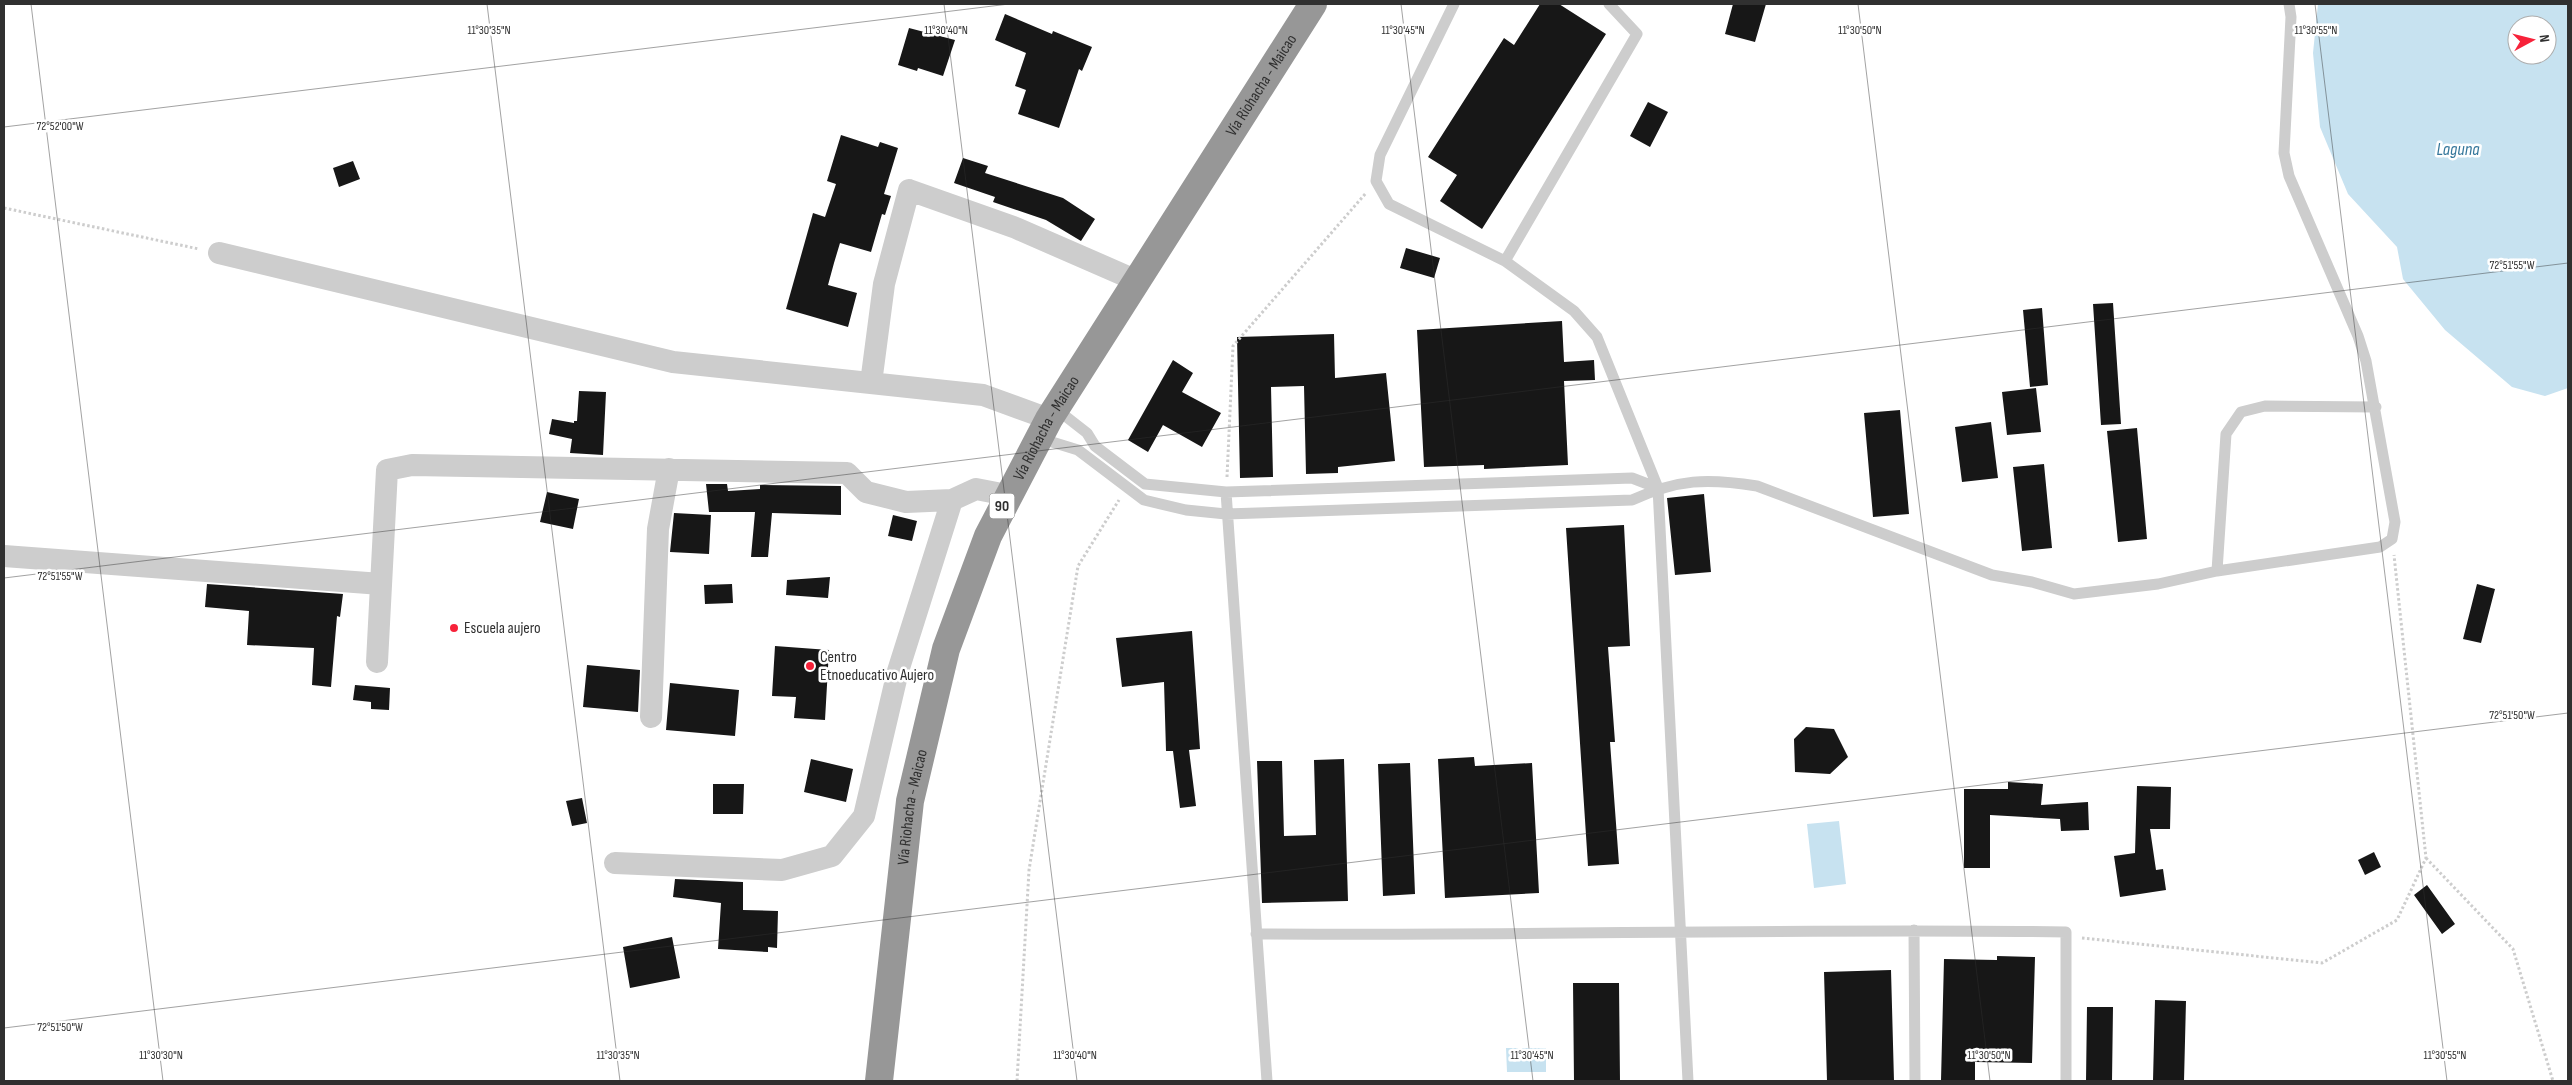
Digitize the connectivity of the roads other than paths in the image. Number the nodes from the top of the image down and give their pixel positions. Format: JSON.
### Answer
{"nodes":[{"id":1,"x":1313,"y":4,"type":"edge"},
{"id":2,"x":1454,"y":4,"type":"edge"},
{"id":3,"x":1609,"y":4,"type":"edge"},
{"id":4,"x":2289,"y":4,"type":"edge"},
{"id":5,"x":219,"y":253,"type":"road end"},
{"id":6,"x":1505,"y":261,"type":"junction"},
{"id":7,"x":1135,"y":280,"type":"junction"},
{"id":8,"x":872,"y":384,"type":"junction"},
{"id":9,"x":2376,"y":407,"type":"junction"},
{"id":10,"x":1047,"y":422,"type":"junction"},
{"id":11,"x":1087,"y":433,"type":"junction"},
{"id":12,"x":1078,"y":450,"type":"junction"},
{"id":13,"x":669,"y":469,"type":"junction"},
{"id":14,"x":1658,"y":488,"type":"junction"},
{"id":15,"x":1226,"y":492,"type":"junction"},
{"id":16,"x":1008,"y":495,"type":"junction"},
{"id":17,"x":952,"y":500,"type":"junction"},
{"id":18,"x":1226,"y":514,"type":"junction"},
{"id":19,"x":4,"y":556,"type":"edge"},
{"id":20,"x":2217,"y":571,"type":"junction"},
{"id":21,"x":381,"y":584,"type":"junction"},
{"id":22,"x":377,"y":662,"type":"dead end"},
{"id":23,"x":651,"y":717,"type":"dead end"},
{"id":24,"x":615,"y":863,"type":"dead end"},
{"id":25,"x":1914,"y":930,"type":"junction"},
{"id":26,"x":1681,"y":932,"type":"junction"},
{"id":27,"x":1256,"y":934,"type":"junction"},
{"id":28,"x":879,"y":1081,"type":"edge"},
{"id":29,"x":1267,"y":1081,"type":"edge"},
{"id":30,"x":1688,"y":1081,"type":"edge"},
{"id":31,"x":1915,"y":1081,"type":"edge"},
{"id":32,"x":2066,"y":1081,"type":"edge"}],
"edges":[{"from":1,"to":7,"type":"highway","name":"Vía Riohacha - Maicao","number":"90"},
{"from":2,"to":6,"type":"lane"},
{"from":3,"to":6,"type":"lane"},
{"from":4,"to":9,"type":"lane"},
{"from":5,"to":8,"type":"street"},
{"from":6,"to":14,"type":"lane"},
{"from":7,"to":8,"type":"street"},
{"from":7,"to":10,"type":"highway","name":"Vía Riohacha - Maicao","number":"90"},
{"from":8,"to":10,"type":"street"},
{"from":9,"to":20,"type":"lane"},
{"from":9,"to":20,"type":"lane"},
{"from":10,"to":11,"type":"lane"},
{"from":10,"to":12,"type":"lane"},
{"from":10,"to":16,"type":"highway","name":"Vía Riohacha - Maicao","number":"90"},
{"from":11,"to":12,"type":"lane"},
{"from":11,"to":15,"type":"lane"},
{"from":12,"to":18,"type":"lane"},
{"from":13,"to":17,"type":"street"},
{"from":13,"to":21,"type":"street"},
{"from":13,"to":23,"type":"street"},
{"from":14,"to":15,"type":"lane"},
{"from":14,"to":18,"type":"lane"},
{"from":14,"to":20,"type":"lane"},
{"from":14,"to":26,"type":"lane"},
{"from":15,"to":18,"type":"lane"},
{"from":16,"to":17,"type":"street"},
{"from":16,"to":28,"type":"highway","name":"Vía Riohacha - Maicao","number":"90"},
{"from":17,"to":24,"type":"street"},
{"from":18,"to":27,"type":"lane"},
{"from":19,"to":21,"type":"street"},
{"from":21,"to":22,"type":"street"},
{"from":25,"to":26,"type":"lane"},
{"from":25,"to":31,"type":"lane"},
{"from":25,"to":32,"type":"lane"},
{"from":26,"to":27,"type":"lane"},
{"from":26,"to":30,"type":"lane"},
{"from":27,"to":29,"type":"lane"}]}
